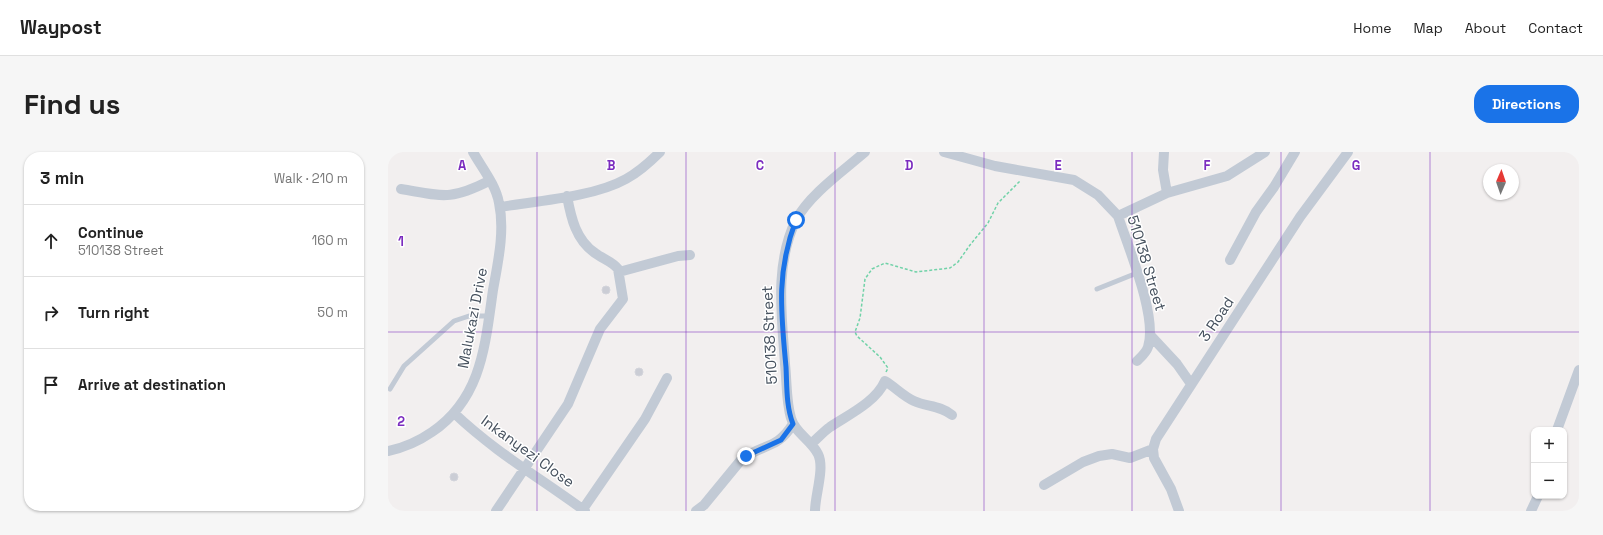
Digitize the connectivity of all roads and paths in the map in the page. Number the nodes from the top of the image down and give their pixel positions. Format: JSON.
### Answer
{"nodes":[{"id":1,"x":473,"y":152,"type":"edge"},
{"id":2,"x":660,"y":152,"type":"edge"},
{"id":3,"x":865,"y":152,"type":"edge"},
{"id":4,"x":944,"y":152,"type":"edge"},
{"id":5,"x":1164,"y":152,"type":"edge"},
{"id":6,"x":1265,"y":152,"type":"edge"},
{"id":7,"x":1295,"y":152,"type":"edge"},
{"id":8,"x":1348,"y":152,"type":"edge"},
{"id":9,"x":1027,"y":172,"type":"junction"},
{"id":10,"x":489,"y":180,"type":"junction"},
{"id":11,"x":401,"y":189,"type":"dead end"},
{"id":12,"x":1167,"y":193,"type":"junction"},
{"id":13,"x":567,"y":196,"type":"junction"},
{"id":14,"x":500,"y":207,"type":"junction"},
{"id":15,"x":1118,"y":216,"type":"junction"},
{"id":16,"x":690,"y":255,"type":"dead end"},
{"id":17,"x":1230,"y":260,"type":"dead end"},
{"id":18,"x":619,"y":272,"type":"junction"},
{"id":19,"x":1137,"y":273,"type":"junction"},
{"id":20,"x":1097,"y":289,"type":"dead end"},
{"id":21,"x":489,"y":316,"type":"junction"},
{"id":22,"x":1150,"y":335,"type":"junction"},
{"id":23,"x":1137,"y":361,"type":"dead end"},
{"id":24,"x":1579,"y":370,"type":"edge"},
{"id":25,"x":667,"y":378,"type":"dead end"},
{"id":26,"x":884,"y":381,"type":"junction"},
{"id":27,"x":1191,"y":384,"type":"junction"},
{"id":28,"x":390,"y":389,"type":"dead end"},
{"id":29,"x":454,"y":414,"type":"junction"},
{"id":30,"x":952,"y":415,"type":"dead end"},
{"id":31,"x":793,"y":424,"type":"junction"},
{"id":32,"x":1558,"y":427,"type":"edge"},
{"id":33,"x":811,"y":444,"type":"junction"},
{"id":34,"x":1153,"y":449,"type":"junction"},
{"id":35,"x":388,"y":451,"type":"edge"},
{"id":36,"x":524,"y":470,"type":"junction"},
{"id":37,"x":1044,"y":485,"type":"dead end"},
{"id":38,"x":1537,"y":499,"type":"edge"},
{"id":39,"x":584,"y":510,"type":"edge"},
{"id":40,"x":496,"y":511,"type":"edge"},
{"id":41,"x":696,"y":511,"type":"edge"},
{"id":42,"x":815,"y":511,"type":"edge"},
{"id":43,"x":1179,"y":511,"type":"edge"},
{"id":44,"x":1532,"y":511,"type":"edge"}],
"edges":[{"from":1,"to":10,"type":"street","name":"Malukazi Drive"},
{"from":2,"to":13,"type":"street"},
{"from":3,"to":31,"type":"street","name":"510138 Street"},
{"from":4,"to":9,"type":"street","name":"510138 Street"},
{"from":5,"to":12,"type":"street"},
{"from":6,"to":12,"type":"street"},
{"from":7,"to":17,"type":"street"},
{"from":8,"to":27,"type":"street","name":"3 Road"},
{"from":9,"to":15,"type":"street","name":"510138 Street"},
{"from":9,"to":26,"type":"path"},
{"from":10,"to":11,"type":"street"},
{"from":10,"to":14,"type":"street","name":"Malukazi Drive"},
{"from":12,"to":15,"type":"street"},
{"from":13,"to":14,"type":"street"},
{"from":13,"to":18,"type":"street"},
{"from":14,"to":21,"type":"street","name":"Malukazi Drive"},
{"from":15,"to":19,"type":"street","name":"510138 Street"},
{"from":16,"to":18,"type":"street"},
{"from":18,"to":36,"type":"street"},
{"from":19,"to":20,"type":"lane"},
{"from":19,"to":22,"type":"street","name":"510138 Street"},
{"from":21,"to":28,"type":"lane"},
{"from":21,"to":29,"type":"street","name":"Malukazi Drive"},
{"from":22,"to":23,"type":"street","name":"510138 Street"},
{"from":22,"to":27,"type":"street"},
{"from":24,"to":32,"type":"street"},
{"from":25,"to":39,"type":"street"},
{"from":26,"to":30,"type":"street"},
{"from":26,"to":33,"type":"street"},
{"from":27,"to":34,"type":"street","name":"3 Road"},
{"from":29,"to":35,"type":"street","name":"Malukazi Drive"},
{"from":29,"to":36,"type":"street","name":"Inkanyezi Close"},
{"from":31,"to":33,"type":"street","name":"510138 Street"},
{"from":31,"to":41,"type":"street"},
{"from":33,"to":42,"type":"street","name":"510138 Street"},
{"from":34,"to":37,"type":"street"},
{"from":34,"to":43,"type":"street"},
{"from":36,"to":39,"type":"street","name":"Inkanyezi Close"},
{"from":36,"to":40,"type":"street"},
{"from":38,"to":44,"type":"street"}]}
